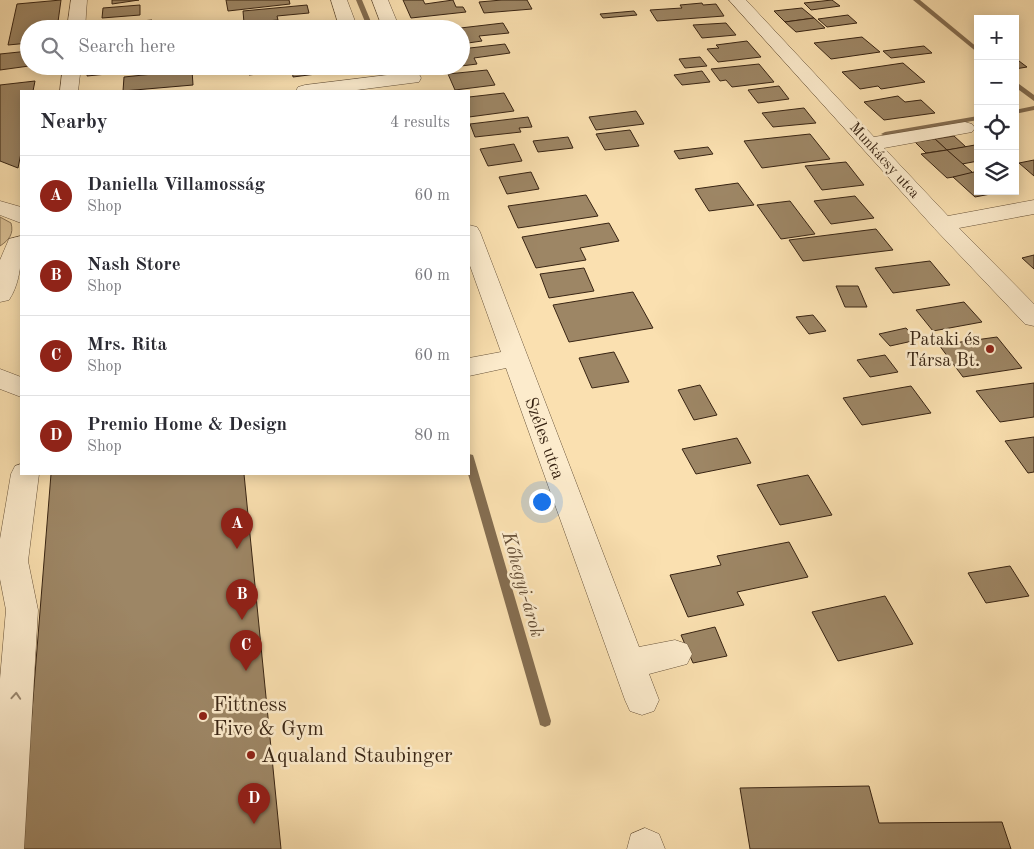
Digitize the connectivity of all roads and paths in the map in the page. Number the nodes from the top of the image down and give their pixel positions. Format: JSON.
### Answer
{"nodes":[{"id":1,"x":79,"y":0,"type":"edge"},
{"id":2,"x":339,"y":0,"type":"edge"},
{"id":3,"x":380,"y":0,"type":"edge"},
{"id":4,"x":737,"y":0,"type":"edge"},
{"id":5,"x":77,"y":20,"type":"edge"},
{"id":6,"x":346,"y":20,"type":"edge"},
{"id":7,"x":388,"y":20,"type":"edge"},
{"id":8,"x":71,"y":75,"type":"edge"},
{"id":9,"x":365,"y":75,"type":"edge"},
{"id":10,"x":412,"y":79,"type":"edge"},
{"id":11,"x":69,"y":90,"type":"edge"},
{"id":12,"x":309,"y":90,"type":"edge"},
{"id":13,"x":965,"y":128,"type":"dead end"},
{"id":14,"x":870,"y":144,"type":"junction"},
{"id":15,"x":1034,"y":208,"type":"edge"},
{"id":16,"x":943,"y":224,"type":"junction"},
{"id":17,"x":470,"y":235,"type":"edge"},
{"id":18,"x":15,"y":245,"type":"edge"},
{"id":19,"x":0,"y":295,"type":"edge"},
{"id":20,"x":1034,"y":318,"type":"edge"},
{"id":21,"x":516,"y":358,"type":"junction"},
{"id":22,"x":470,"y":367,"type":"edge"},
{"id":23,"x":0,"y":378,"type":"edge"},
{"id":24,"x":20,"y":388,"type":"edge"},
{"id":25,"x":25,"y":475,"type":"edge"},
{"id":26,"x":35,"y":475,"type":"edge"},
{"id":27,"x":22,"y":610,"type":"junction"},
{"id":28,"x":675,"y":654,"type":"dead end"},
{"id":29,"x":628,"y":664,"type":"junction"},
{"id":30,"x":642,"y":700,"type":"dead end"},
{"id":31,"x":5,"y":849,"type":"edge"}],
"edges":[{"from":1,"to":5,"type":"street"},
{"from":2,"to":6,"type":"street"},
{"from":3,"to":7,"type":"street"},
{"from":4,"to":14,"type":"street","name":"Munkácsy utca"},
{"from":8,"to":11,"type":"street"},
{"from":9,"to":10,"type":"street"},
{"from":9,"to":12,"type":"street"},
{"from":13,"to":14,"type":"street"},
{"from":14,"to":16,"type":"street","name":"Munkácsy utca"},
{"from":15,"to":16,"type":"street"},
{"from":16,"to":20,"type":"street","name":"Munkácsy utca"},
{"from":17,"to":21,"type":"street","name":"Széles utca"},
{"from":18,"to":19,"type":"street"},
{"from":21,"to":22,"type":"street"},
{"from":21,"to":29,"type":"street","name":"Széles utca"},
{"from":23,"to":24,"type":"street"},
{"from":25,"to":27,"type":"street"},
{"from":26,"to":27,"type":"street"},
{"from":31,"to":27,"type":"street","one_way":true},
{"from":28,"to":29,"type":"street"},
{"from":29,"to":30,"type":"street","name":"Széles utca"}]}
